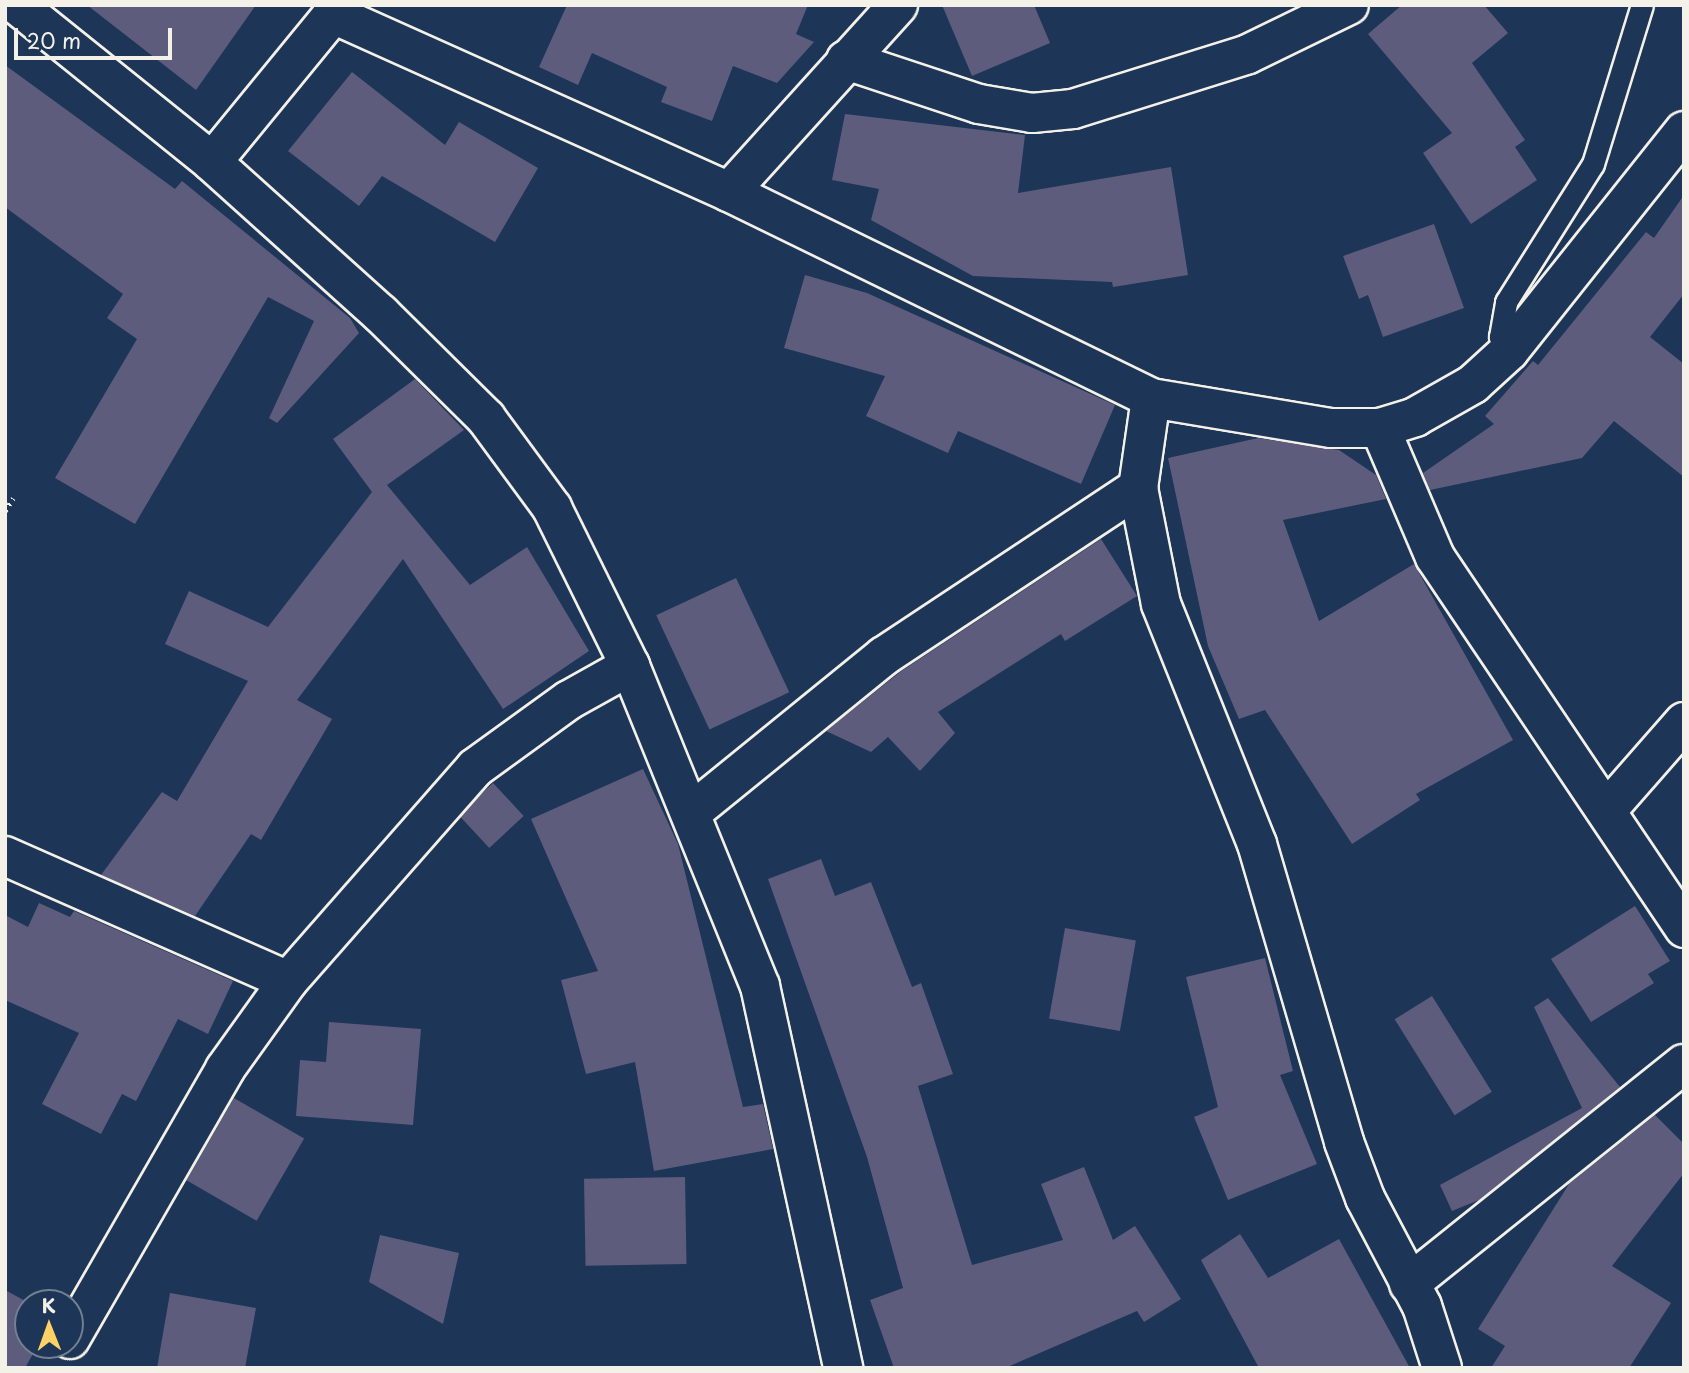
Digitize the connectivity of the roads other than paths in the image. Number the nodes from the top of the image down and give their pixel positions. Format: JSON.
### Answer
{"nodes":[{"id":1,"x":17,"y":5,"type":"edge"},
{"id":2,"x":898,"y":5,"type":"edge"},
{"id":3,"x":1349,"y":5,"type":"edge"},
{"id":4,"x":1642,"y":5,"type":"edge"},
{"id":5,"x":333,"y":10,"type":"edge"},
{"id":6,"x":846,"y":60,"type":"junction"},
{"id":7,"x":1684,"y":131,"type":"edge"},
{"id":8,"x":212,"y":162,"type":"junction"},
{"id":9,"x":729,"y":192,"type":"junction"},
{"id":10,"x":1509,"y":351,"type":"junction"},
{"id":11,"x":1152,"y":398,"type":"junction"},
{"id":12,"x":1380,"y":428,"type":"junction"},
{"id":13,"x":1138,"y":488,"type":"junction"},
{"id":14,"x":630,"y":666,"type":"junction"},
{"id":15,"x":1684,"y":722,"type":"edge"},
{"id":16,"x":1607,"y":810,"type":"junction"},
{"id":17,"x":692,"y":812,"type":"junction"},
{"id":18,"x":5,"y":856,"type":"edge"},
{"id":19,"x":1684,"y":928,"type":"edge"},
{"id":20,"x":288,"y":981,"type":"junction"},
{"id":21,"x":1684,"y":1064,"type":"edge"},
{"id":22,"x":1409,"y":1284,"type":"junction"},
{"id":23,"x":84,"y":1315,"type":"edge"},
{"id":24,"x":843,"y":1368,"type":"edge"},
{"id":25,"x":1442,"y":1368,"type":"edge"}],
"edges":[{"from":1,"to":8,"type":"street"},
{"from":2,"to":6,"type":"street"},
{"from":3,"to":6,"type":"street"},
{"from":4,"to":10,"type":"lane"},
{"from":5,"to":8,"type":"street"},
{"from":5,"to":9,"type":"street"},
{"from":6,"to":9,"type":"street"},
{"from":7,"to":10,"type":"street"},
{"from":8,"to":14,"type":"street"},
{"from":9,"to":11,"type":"street"},
{"from":10,"to":12,"type":"street"},
{"from":11,"to":12,"type":"street"},
{"from":11,"to":13,"type":"street"},
{"from":12,"to":16,"type":"street"},
{"from":13,"to":17,"type":"street"},
{"from":13,"to":22,"type":"street"},
{"from":14,"to":17,"type":"street"},
{"from":14,"to":20,"type":"street"},
{"from":15,"to":16,"type":"street"},
{"from":16,"to":19,"type":"street"},
{"from":17,"to":24,"type":"street"},
{"from":18,"to":20,"type":"street"},
{"from":20,"to":23,"type":"street"},
{"from":21,"to":22,"type":"street"},
{"from":22,"to":25,"type":"street"}]}
